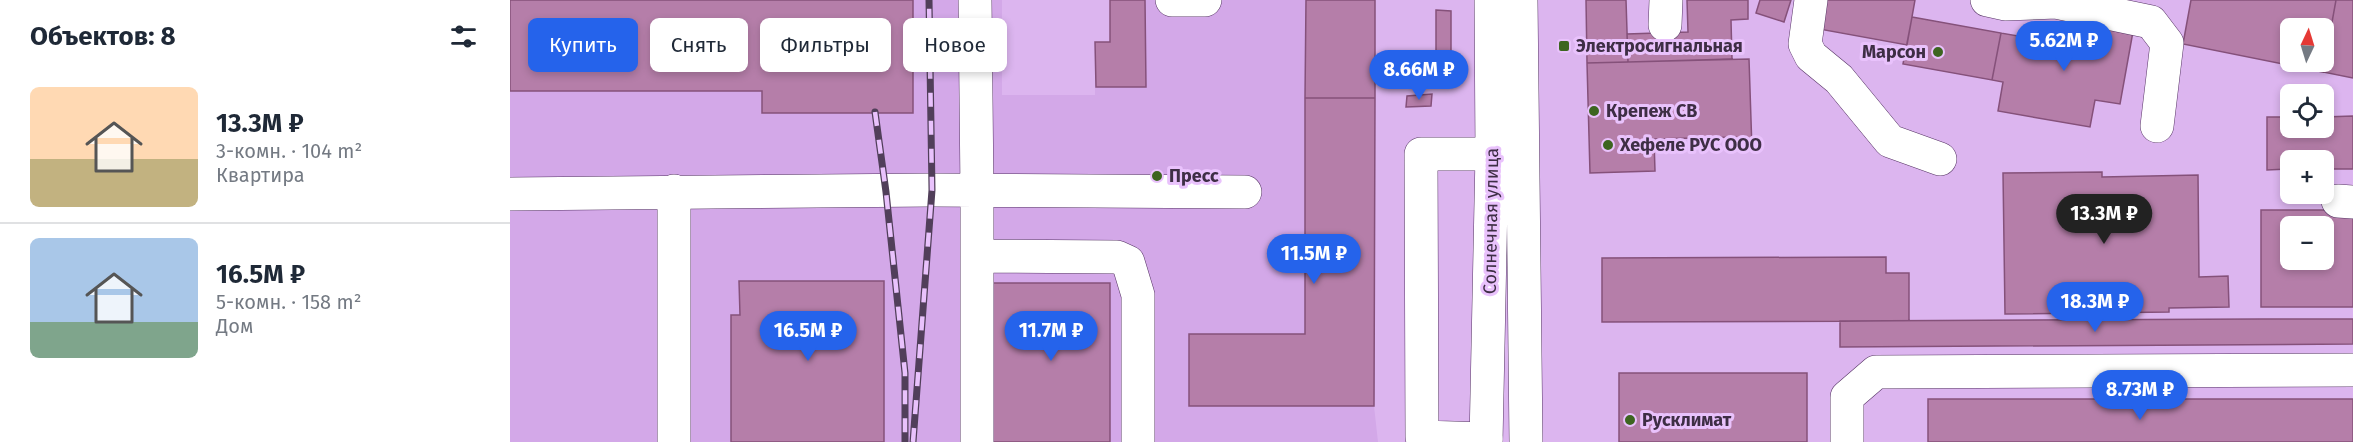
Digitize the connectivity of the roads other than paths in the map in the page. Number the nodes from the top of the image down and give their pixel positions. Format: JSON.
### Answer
{"nodes":[{"id":1,"x":975,"y":0,"type":"edge"},
{"id":2,"x":1172,"y":0,"type":"edge"},
{"id":3,"x":1205,"y":0,"type":"edge"},
{"id":4,"x":1491,"y":0,"type":"edge"},
{"id":5,"x":1521,"y":0,"type":"edge"},
{"id":6,"x":1811,"y":0,"type":"edge"},
{"id":7,"x":1987,"y":0,"type":"edge"},
{"id":8,"x":2157,"y":126,"type":"dead end"},
{"id":9,"x":1492,"y":154,"type":"junction"},
{"id":10,"x":1940,"y":159,"type":"dead end"},
{"id":11,"x":674,"y":191,"type":"junction"},
{"id":12,"x":977,"y":192,"type":"junction"},
{"id":13,"x":1245,"y":192,"type":"dead end"},
{"id":14,"x":510,"y":194,"type":"edge"},
{"id":15,"x":977,"y":256,"type":"junction"},
{"id":16,"x":2353,"y":370,"type":"edge"},
{"id":17,"x":1486,"y":441,"type":"edge"},
{"id":18,"x":674,"y":442,"type":"edge"},
{"id":19,"x":977,"y":442,"type":"edge"},
{"id":20,"x":1138,"y":442,"type":"edge"},
{"id":21,"x":1526,"y":442,"type":"edge"},
{"id":22,"x":1847,"y":442,"type":"edge"}],
"edges":[{"from":1,"to":12,"type":"main road"},
{"from":2,"to":3,"type":"main road"},
{"from":4,"to":9,"type":"main road","name":"Солнечная улица"},
{"from":5,"to":21,"type":"main road","name":"Солнечная улица"},
{"from":6,"to":10,"type":"main road"},
{"from":7,"to":8,"type":"main road"},
{"from":9,"to":17,"type":"main road","name":"Солнечная улица"},
{"from":9,"to":17,"type":"main road"},
{"from":11,"to":12,"type":"main road"},
{"from":11,"to":14,"type":"main road"},
{"from":11,"to":18,"type":"main road"},
{"from":12,"to":13,"type":"main road"},
{"from":12,"to":15,"type":"main road"},
{"from":15,"to":19,"type":"main road"},
{"from":15,"to":20,"type":"main road"},
{"from":16,"to":22,"type":"main road"}]}
